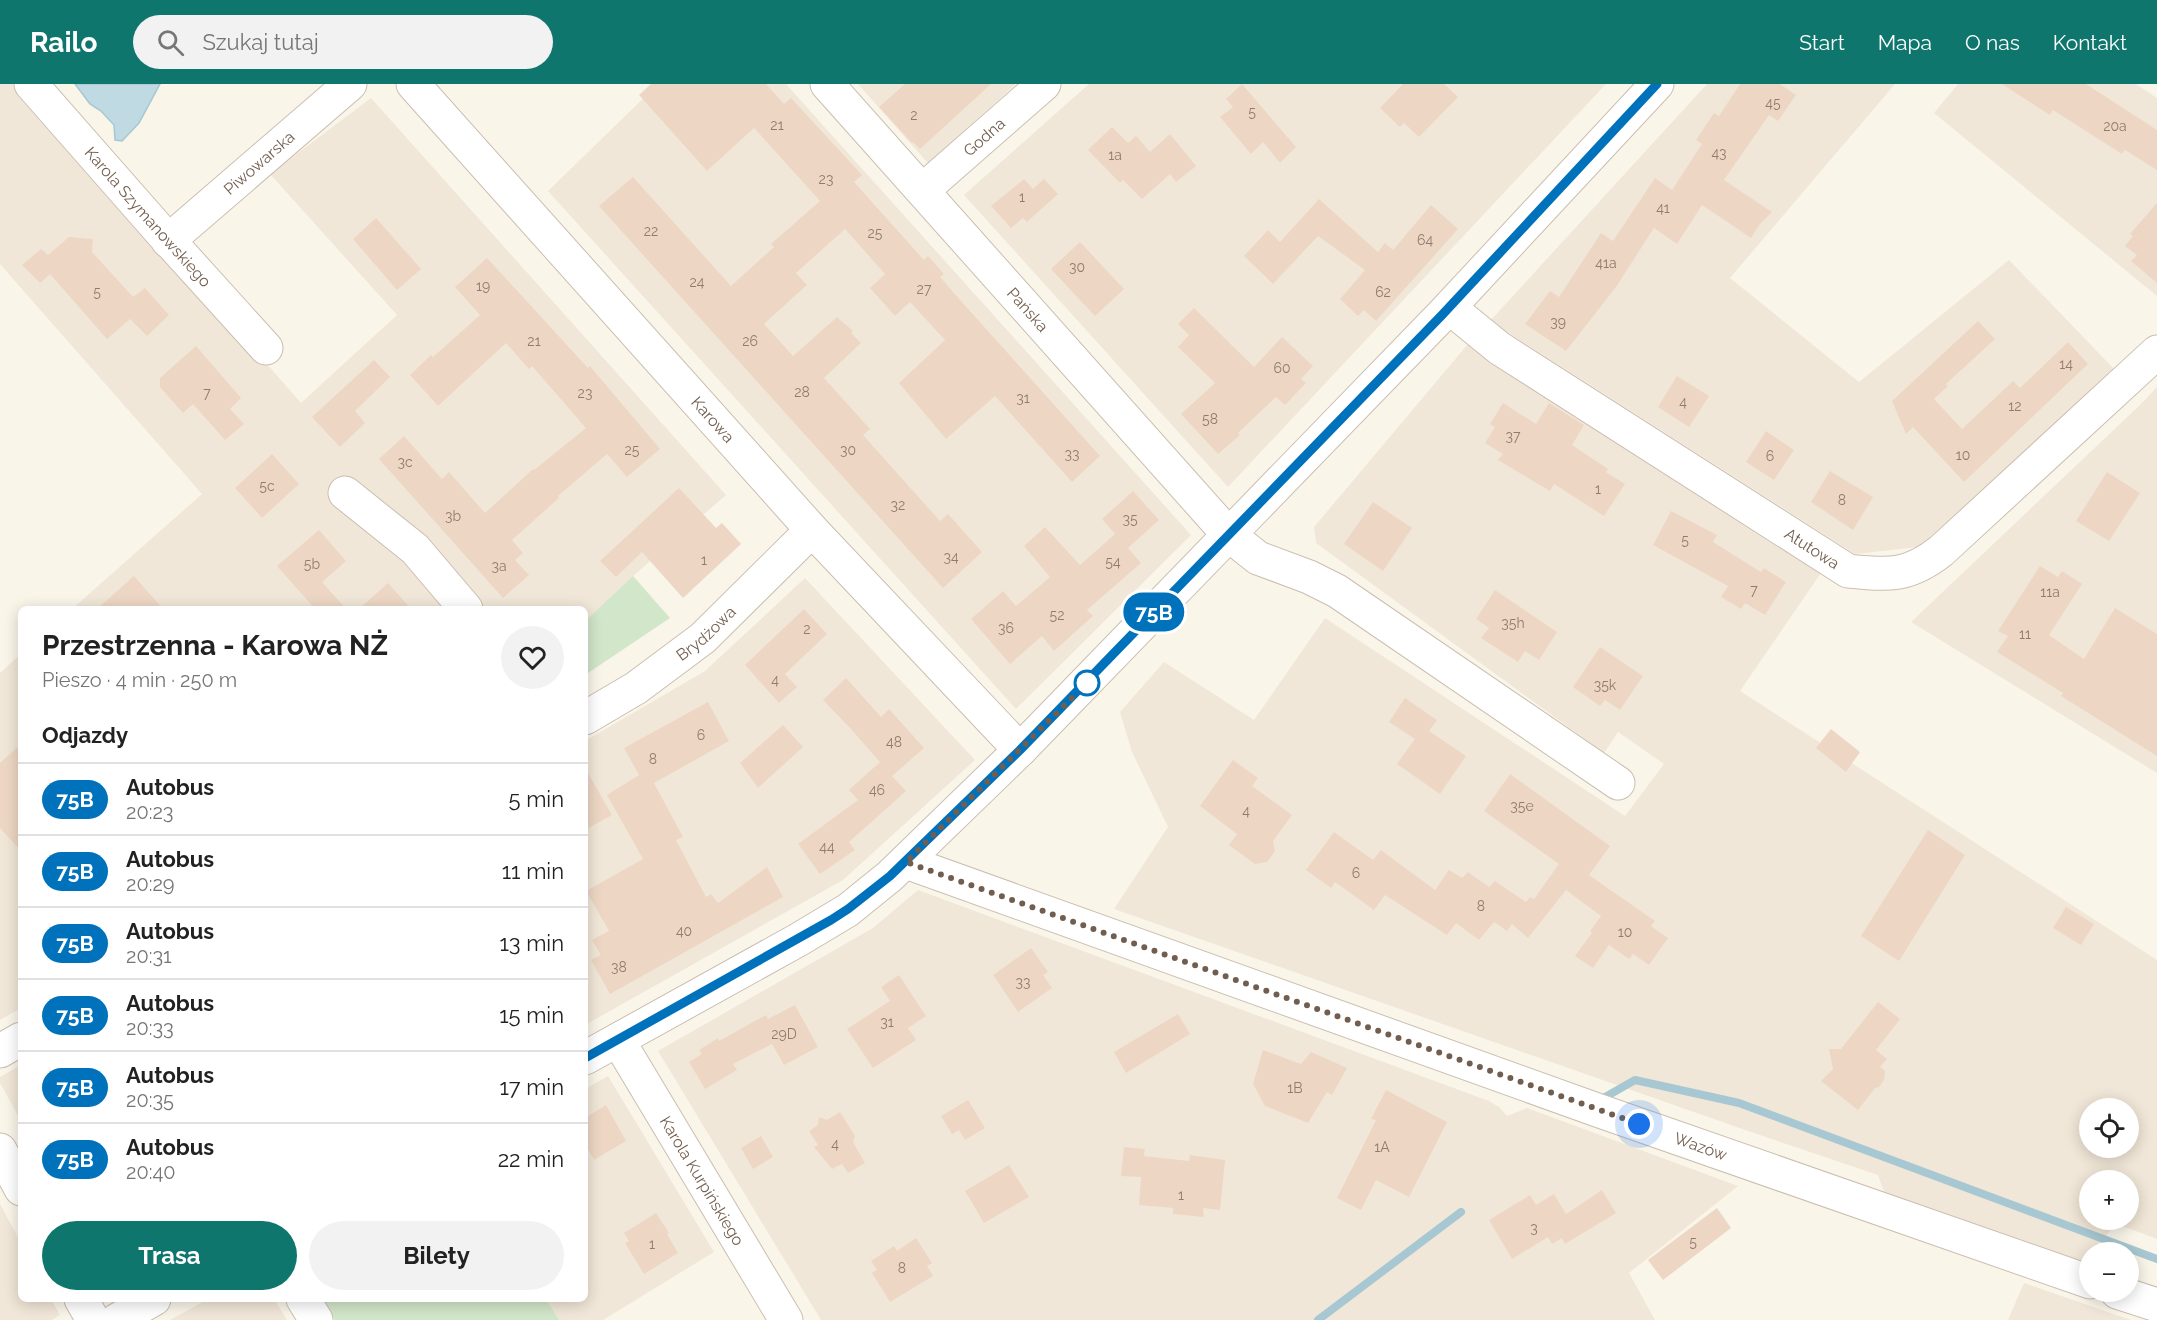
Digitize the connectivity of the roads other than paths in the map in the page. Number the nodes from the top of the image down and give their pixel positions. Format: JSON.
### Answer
{"nodes":[{"id":1,"x":31,"y":84,"type":"edge"},
{"id":2,"x":350,"y":84,"type":"edge"},
{"id":3,"x":413,"y":84,"type":"edge"},
{"id":4,"x":827,"y":84,"type":"edge"},
{"id":5,"x":1044,"y":84,"type":"edge"},
{"id":6,"x":1657,"y":84,"type":"edge"},
{"id":7,"x":923,"y":190,"type":"junction"},
{"id":8,"x":168,"y":241,"type":"junction"},
{"id":9,"x":1450,"y":308,"type":"junction"},
{"id":10,"x":266,"y":348,"type":"dead end"},
{"id":11,"x":2157,"y":352,"type":"edge"},
{"id":12,"x":345,"y":493,"type":"dead end"},
{"id":13,"x":812,"y":530,"type":"junction"},
{"id":14,"x":1228,"y":535,"type":"junction"},
{"id":15,"x":463,"y":606,"type":"edge"},
{"id":16,"x":588,"y":716,"type":"edge"},
{"id":17,"x":1020,"y":750,"type":"junction"},
{"id":18,"x":1618,"y":783,"type":"dead end"},
{"id":19,"x":906,"y":862,"type":"junction"},
{"id":20,"x":618,"y":1040,"type":"junction"},
{"id":21,"x":18,"y":1041,"type":"edge"},
{"id":22,"x":0,"y":1051,"type":"edge"},
{"id":23,"x":588,"y":1056,"type":"edge"},
{"id":24,"x":0,"y":1150,"type":"edge"},
{"id":25,"x":18,"y":1183,"type":"edge"},
{"id":26,"x":2079,"y":1278,"type":"edge"},
{"id":27,"x":2139,"y":1299,"type":"edge"},
{"id":28,"x":83,"y":1302,"type":"edge"},
{"id":29,"x":149,"y":1302,"type":"edge"},
{"id":30,"x":305,"y":1302,"type":"edge"},
{"id":31,"x":2157,"y":1305,"type":"edge"},
{"id":32,"x":93,"y":1320,"type":"edge"},
{"id":33,"x":117,"y":1320,"type":"edge"},
{"id":34,"x":316,"y":1320,"type":"edge"},
{"id":35,"x":786,"y":1320,"type":"edge"}],
"edges":[{"from":1,"to":8,"type":"street","name":"Karola Szymanowskiego"},
{"from":2,"to":8,"type":"street","name":"Piwowarska"},
{"from":3,"to":13,"type":"street","name":"Karowa"},
{"from":4,"to":7,"type":"street","name":"Pańska"},
{"from":5,"to":7,"type":"street","name":"Godna"},
{"from":6,"to":9,"type":"street"},
{"from":7,"to":14,"type":"street","name":"Pańska"},
{"from":8,"to":10,"type":"street","name":"Karola Szymanowskiego"},
{"from":9,"to":11,"type":"street","name":"Atutowa"},
{"from":9,"to":14,"type":"street"},
{"from":12,"to":15,"type":"street"},
{"from":13,"to":16,"type":"street","name":"Brydżowa"},
{"from":13,"to":17,"type":"street","name":"Karowa"},
{"from":14,"to":17,"type":"street"},
{"from":14,"to":18,"type":"street","name":"Pańska"},
{"from":17,"to":19,"type":"street"},
{"from":19,"to":20,"type":"street"},
{"from":19,"to":26,"type":"street","name":"Wazów"},
{"from":20,"to":23,"type":"street"},
{"from":20,"to":35,"type":"street","name":"Karola Kurpińskiego"},
{"from":21,"to":22,"type":"street"},
{"from":24,"to":25,"type":"street"},
{"from":27,"to":31,"type":"street"},
{"from":28,"to":32,"type":"street"},
{"from":29,"to":33,"type":"street"},
{"from":30,"to":34,"type":"street"}]}
